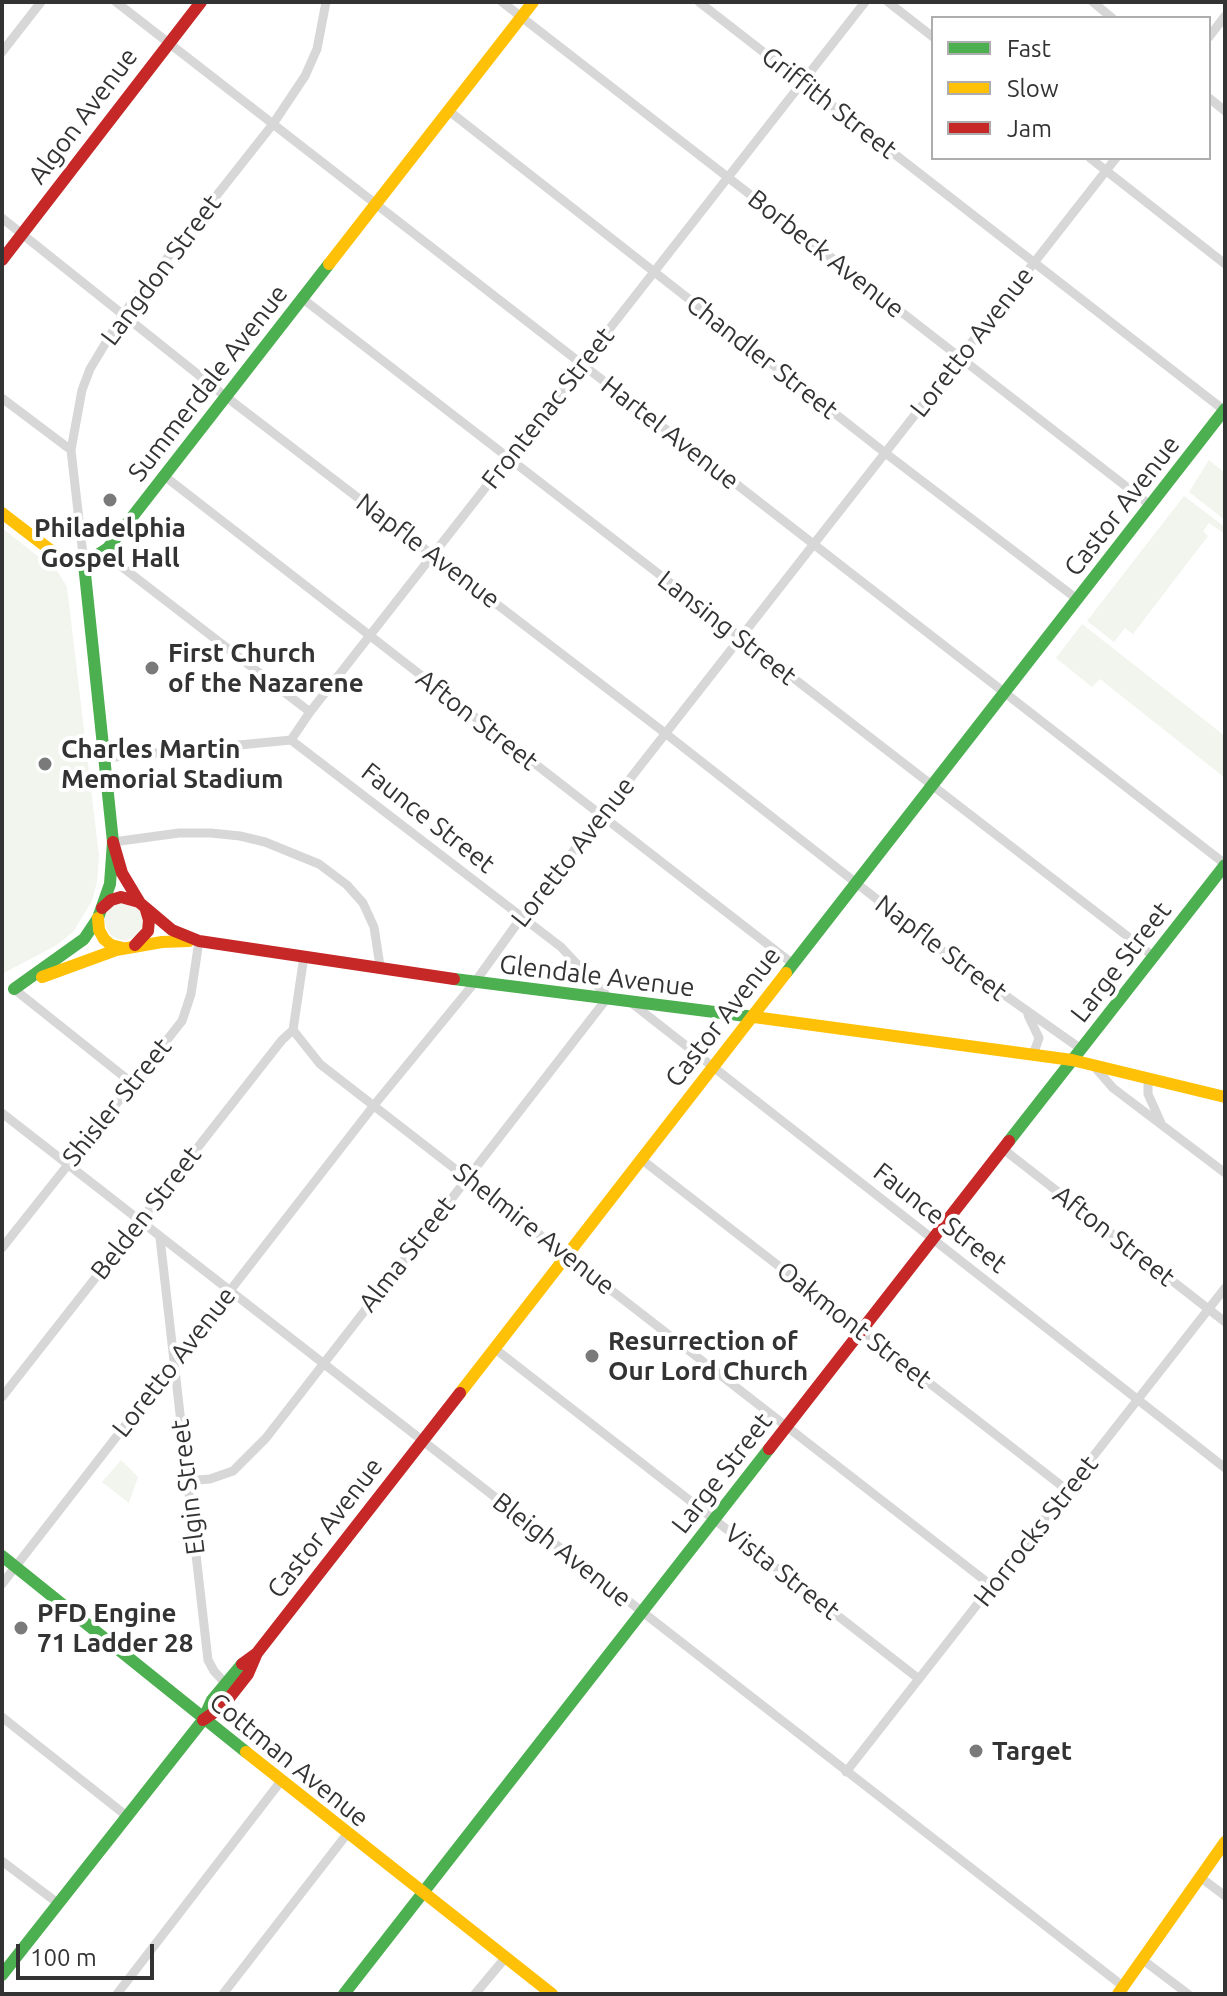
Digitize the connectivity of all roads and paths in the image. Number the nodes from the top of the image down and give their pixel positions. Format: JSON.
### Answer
{"nodes":[{"id":1,"x":41,"y":2,"type":"edge"},
{"id":2,"x":116,"y":2,"type":"edge"},
{"id":3,"x":201,"y":2,"type":"edge"},
{"id":4,"x":326,"y":2,"type":"edge"},
{"id":5,"x":502,"y":2,"type":"edge"},
{"id":6,"x":533,"y":2,"type":"edge"},
{"id":7,"x":699,"y":2,"type":"edge"},
{"id":8,"x":865,"y":2,"type":"edge"},
{"id":9,"x":888,"y":2,"type":"edge"},
{"id":10,"x":1093,"y":2,"type":"edge"},
{"id":11,"x":1110,"y":16,"type":"edge"},
{"id":12,"x":1225,"y":16,"type":"edge"},
{"id":13,"x":521,"y":17,"type":"junction"},
{"id":14,"x":1211,"y":34,"type":"edge"},
{"id":15,"x":931,"y":35,"type":"edge"},
{"id":16,"x":168,"y":42,"type":"junction"},
{"id":17,"x":2,"y":52,"type":"edge"},
{"id":18,"x":802,"y":83,"type":"junction"},
{"id":19,"x":449,"y":111,"type":"junction"},
{"id":20,"x":273,"y":124,"type":"junction"},
{"id":21,"x":1092,"y":160,"type":"edge"},
{"id":22,"x":1114,"y":160,"type":"edge"},
{"id":23,"x":1106,"y":171,"type":"junction"},
{"id":24,"x":727,"y":177,"type":"junction"},
{"id":25,"x":375,"y":203,"type":"junction"},
{"id":26,"x":2,"y":218,"type":"edge"},
{"id":27,"x":22,"y":233,"type":"junction"},
{"id":28,"x":2,"y":260,"type":"edge"},
{"id":29,"x":1034,"y":264,"type":"junction"},
{"id":30,"x":1225,"y":264,"type":"edge"},
{"id":31,"x":654,"y":272,"type":"junction"},
{"id":32,"x":303,"y":299,"type":"junction"},
{"id":33,"x":123,"y":314,"type":"junction"},
{"id":34,"x":960,"y":358,"type":"junction"},
{"id":35,"x":582,"y":363,"type":"junction"},
{"id":36,"x":225,"y":396,"type":"junction"},
{"id":37,"x":2,"y":398,"type":"edge"},
{"id":38,"x":1225,"y":410,"type":"edge"},
{"id":39,"x":71,"y":450,"type":"junction"},
{"id":40,"x":884,"y":452,"type":"junction"},
{"id":41,"x":510,"y":458,"type":"junction"},
{"id":42,"x":163,"y":475,"type":"junction"},
{"id":43,"x":1150,"y":505,"type":"junction"},
{"id":44,"x":2,"y":513,"type":"edge"},
{"id":45,"x":811,"y":545,"type":"junction"},
{"id":46,"x":104,"y":553,"type":"junction"},
{"id":47,"x":433,"y":555,"type":"junction"},
{"id":48,"x":84,"y":564,"type":"junction"},
{"id":49,"x":1077,"y":599,"type":"junction"},
{"id":50,"x":370,"y":637,"type":"junction"},
{"id":51,"x":740,"y":639,"type":"junction"},
{"id":52,"x":1005,"y":692,"type":"junction"},
{"id":53,"x":310,"y":712,"type":"junction"},
{"id":54,"x":665,"y":733,"type":"junction"},
{"id":55,"x":291,"y":740,"type":"junction"},
{"id":56,"x":104,"y":758,"type":"junction"},
{"id":57,"x":932,"y":786,"type":"junction"},
{"id":58,"x":600,"y":816,"type":"junction"},
{"id":59,"x":113,"y":842,"type":"junction"},
{"id":60,"x":1225,"y":865,"type":"edge"},
{"id":61,"x":856,"y":883,"type":"junction"},
{"id":62,"x":143,"y":905,"type":"junction"},
{"id":63,"x":99,"y":916,"type":"junction"},
{"id":64,"x":521,"y":918,"type":"junction"},
{"id":65,"x":199,"y":941,"type":"junction"},
{"id":66,"x":127,"y":948,"type":"junction"},
{"id":67,"x":304,"y":956,"type":"junction"},
{"id":68,"x":1153,"y":956,"type":"junction"},
{"id":69,"x":793,"y":964,"type":"junction"},
{"id":70,"x":380,"y":966,"type":"junction"},
{"id":71,"x":475,"y":982,"type":"junction"},
{"id":72,"x":8,"y":992,"type":"edge"},
{"id":73,"x":608,"y":997,"type":"junction"},
{"id":74,"x":629,"y":1001,"type":"junction"},
{"id":75,"x":1026,"y":1012,"type":"junction"},
{"id":76,"x":751,"y":1018,"type":"junction"},
{"id":77,"x":293,"y":1030,"type":"junction"},
{"id":78,"x":1081,"y":1049,"type":"junction"},
{"id":79,"x":1033,"y":1055,"type":"junction"},
{"id":80,"x":1072,"y":1060,"type":"junction"},
{"id":81,"x":1093,"y":1065,"type":"junction"},
{"id":82,"x":713,"y":1067,"type":"junction"},
{"id":83,"x":1148,"y":1078,"type":"junction"},
{"id":84,"x":132,"y":1083,"type":"junction"},
{"id":85,"x":1225,"y":1097,"type":"edge"},
{"id":86,"x":375,"y":1104,"type":"junction"},
{"id":87,"x":2,"y":1113,"type":"edge"},
{"id":88,"x":1162,"y":1126,"type":"junction"},
{"id":89,"x":1003,"y":1149,"type":"junction"},
{"id":90,"x":641,"y":1159,"type":"junction"},
{"id":91,"x":68,"y":1164,"type":"junction"},
{"id":92,"x":1225,"y":1173,"type":"edge"},
{"id":93,"x":467,"y":1176,"type":"junction"},
{"id":94,"x":139,"y":1222,"type":"junction"},
{"id":95,"x":160,"y":1238,"type":"junction"},
{"id":96,"x":931,"y":1239,"type":"junction"},
{"id":97,"x":2,"y":1248,"type":"edge"},
{"id":98,"x":567,"y":1254,"type":"junction"},
{"id":99,"x":1225,"y":1288,"type":"edge"},
{"id":100,"x":229,"y":1291,"type":"junction"},
{"id":101,"x":1208,"y":1309,"type":"junction"},
{"id":102,"x":1225,"y":1322,"type":"edge"},
{"id":103,"x":862,"y":1332,"type":"junction"},
{"id":104,"x":494,"y":1348,"type":"junction"},
{"id":105,"x":174,"y":1363,"type":"junction"},
{"id":106,"x":323,"y":1363,"type":"junction"},
{"id":107,"x":2,"y":1397,"type":"edge"},
{"id":108,"x":1139,"y":1401,"type":"junction"},
{"id":109,"x":785,"y":1427,"type":"junction"},
{"id":110,"x":421,"y":1440,"type":"junction"},
{"id":111,"x":1225,"y":1468,"type":"edge"},
{"id":112,"x":186,"y":1481,"type":"junction"},
{"id":113,"x":1067,"y":1490,"type":"junction"},
{"id":114,"x":715,"y":1519,"type":"junction"},
{"id":115,"x":2,"y":1556,"type":"edge"},
{"id":116,"x":15,"y":1567,"type":"junction"},
{"id":117,"x":2,"y":1584,"type":"edge"},
{"id":118,"x":992,"y":1586,"type":"junction"},
{"id":119,"x":642,"y":1612,"type":"junction"},
{"id":120,"x":257,"y":1653,"type":"junction"},
{"id":121,"x":919,"y":1679,"type":"junction"},
{"id":122,"x":225,"y":1683,"type":"junction"},
{"id":123,"x":2,"y":1717,"type":"edge"},
{"id":124,"x":203,"y":1720,"type":"junction"},
{"id":125,"x":846,"y":1772,"type":"junction"},
{"id":126,"x":281,"y":1781,"type":"junction"},
{"id":127,"x":128,"y":1817,"type":"junction"},
{"id":128,"x":347,"y":1834,"type":"junction"},
{"id":129,"x":1225,"y":1842,"type":"edge"},
{"id":130,"x":2,"y":1861,"type":"edge"},
{"id":131,"x":1200,"y":1877,"type":"junction"},
{"id":132,"x":422,"y":1892,"type":"junction"},
{"id":133,"x":1225,"y":1896,"type":"edge"},
{"id":134,"x":59,"y":1904,"type":"junction"},
{"id":135,"x":506,"y":1957,"type":"junction"},
{"id":136,"x":1143,"y":1960,"type":"junction"},
{"id":137,"x":2,"y":1975,"type":"edge"},
{"id":138,"x":1121,"y":1990,"type":"edge"},
{"id":139,"x":117,"y":1994,"type":"edge"},
{"id":140,"x":223,"y":1994,"type":"edge"},
{"id":141,"x":344,"y":1994,"type":"edge"},
{"id":142,"x":475,"y":1994,"type":"edge"},
{"id":143,"x":552,"y":1994,"type":"edge"},
{"id":144,"x":1188,"y":1994,"type":"edge"}],
"edges":[{"from":1,"to":17,"type":"street"},
{"from":2,"to":16,"type":"street","name":"Hartel Avenue"},
{"from":3,"to":16,"type":"street","name":"Algon Avenue"},
{"from":4,"to":20,"type":"street","name":"Langdon Street"},
{"from":5,"to":13,"type":"street","name":"Borbeck Avenue"},
{"from":6,"to":13,"type":"street","name":"Summerdale Avenue"},
{"from":7,"to":18,"type":"street","name":"Griffith Street"},
{"from":8,"to":18,"type":"street","name":"Frontenac Street"},
{"from":9,"to":15,"type":"street"},
{"from":10,"to":11,"type":"street"},
{"from":12,"to":14,"type":"street"},
{"from":13,"to":19,"type":"street","name":"Summerdale Avenue"},
{"from":13,"to":24,"type":"street","name":"Borbeck Avenue"},
{"from":16,"to":20,"type":"street","name":"Hartel Avenue"},
{"from":16,"to":27,"type":"street","name":"Algon Avenue"},
{"from":18,"to":24,"type":"street","name":"Frontenac Street"},
{"from":18,"to":29,"type":"street","name":"Griffith Street"},
{"from":19,"to":25,"type":"street","name":"Summerdale Avenue"},
{"from":19,"to":31,"type":"street","name":"Chandler Street"},
{"from":20,"to":25,"type":"street","name":"Hartel Avenue"},
{"from":20,"to":33,"type":"street","name":"Langdon Street"},
{"from":21,"to":23,"type":"street"},
{"from":22,"to":23,"type":"street","name":"Loretto Avenue"},
{"from":23,"to":29,"type":"street","name":"Loretto Avenue"},
{"from":23,"to":30,"type":"street"},
{"from":24,"to":31,"type":"street","name":"Frontenac Street"},
{"from":24,"to":34,"type":"street","name":"Borbeck Avenue"},
{"from":25,"to":32,"type":"street","name":"Summerdale Avenue"},
{"from":25,"to":35,"type":"street","name":"Hartel Avenue"},
{"from":26,"to":27,"type":"street","name":"Napfle Avenue"},
{"from":27,"to":28,"type":"street","name":"Algon Avenue"},
{"from":27,"to":33,"type":"street","name":"Napfle Avenue"},
{"from":29,"to":34,"type":"street","name":"Loretto Avenue"},
{"from":29,"to":38,"type":"street","name":"Griffith Street"},
{"from":31,"to":35,"type":"street","name":"Frontenac Street"},
{"from":31,"to":40,"type":"street","name":"Chandler Street"},
{"from":32,"to":36,"type":"street","name":"Summerdale Avenue"},
{"from":32,"to":41,"type":"street","name":"Lansing Street"},
{"from":33,"to":36,"type":"street","name":"Napfle Avenue"},
{"from":33,"to":39,"type":"street","name":"Langdon Street"},
{"from":34,"to":40,"type":"street","name":"Loretto Avenue"},
{"from":34,"to":43,"type":"street","name":"Borbeck Avenue"},
{"from":35,"to":41,"type":"street","name":"Frontenac Street"},
{"from":35,"to":45,"type":"street","name":"Hartel Avenue"},
{"from":36,"to":42,"type":"street","name":"Summerdale Avenue"},
{"from":36,"to":47,"type":"street","name":"Napfle Avenue"},
{"from":37,"to":39,"type":"street"},
{"from":38,"to":43,"type":"street","name":"Castor Avenue"},
{"from":39,"to":48,"type":"street","name":"Langdon Street"},
{"from":40,"to":45,"type":"street","name":"Loretto Avenue"},
{"from":40,"to":49,"type":"street","name":"Chandler Street"},
{"from":41,"to":47,"type":"street","name":"Frontenac Street"},
{"from":41,"to":51,"type":"street","name":"Lansing Street"},
{"from":42,"to":46,"type":"street","name":"Summerdale Avenue"},
{"from":42,"to":50,"type":"street","name":"Afton Street"},
{"from":43,"to":49,"type":"street","name":"Castor Avenue"},
{"from":44,"to":48,"type":"street"},
{"from":45,"to":51,"type":"street","name":"Loretto Avenue"},
{"from":45,"to":52,"type":"street","name":"Hartel Avenue"},
{"from":46,"to":48,"type":"street","name":"Summerdale Avenue"},
{"from":46,"to":53,"type":"street"},
{"from":47,"to":50,"type":"street","name":"Frontenac Street"},
{"from":47,"to":54,"type":"street","name":"Napfle Avenue"},
{"from":48,"to":56,"type":"street"},
{"from":49,"to":52,"type":"street","name":"Castor Avenue"},
{"from":50,"to":53,"type":"street","name":"Frontenac Street"},
{"from":50,"to":58,"type":"street","name":"Afton Street"},
{"from":51,"to":54,"type":"street","name":"Loretto Avenue"},
{"from":51,"to":57,"type":"street","name":"Lansing Street"},
{"from":52,"to":57,"type":"street","name":"Castor Avenue"},
{"from":52,"to":60,"type":"street","name":"Hartel Avenue"},
{"from":53,"to":55,"type":"street","name":"Frontenac Street"},
{"from":54,"to":58,"type":"street","name":"Loretto Avenue"},
{"from":54,"to":61,"type":"street","name":"Napfle Avenue"},
{"from":55,"to":56,"type":"street"},
{"from":55,"to":64,"type":"street","name":"Faunce Street"},
{"from":56,"to":59,"type":"street"},
{"from":57,"to":61,"type":"street","name":"Castor Avenue"},
{"from":57,"to":68,"type":"street","name":"Lansing Street"},
{"from":58,"to":64,"type":"street","name":"Loretto Avenue"},
{"from":58,"to":69,"type":"street","name":"Afton Street"},
{"from":59,"to":62,"type":"street"},
{"from":59,"to":63,"type":"street"},
{"from":59,"to":70,"type":"street"},
{"from":60,"to":68,"type":"street","name":"Large Street"},
{"from":61,"to":69,"type":"street","name":"Castor Avenue"},
{"from":61,"to":75,"type":"street","name":"Napfle Street"},
{"from":62,"to":63,"type":"street"},
{"from":62,"to":65,"type":"street","name":"Glendale Avenue"},
{"from":62,"to":66,"type":"street"},
{"from":63,"to":66,"type":"street"},
{"from":63,"to":72,"type":"street"},
{"from":64,"to":71,"type":"street","name":"Loretto Avenue"},
{"from":64,"to":73,"type":"street","name":"Faunce Street"},
{"from":65,"to":66,"type":"street","name":"Glendale Avenue"},
{"from":65,"to":67,"type":"street","name":"Glendale Avenue"},
{"from":65,"to":84,"type":"street","name":"Shisler Street"},
{"from":66,"to":72,"type":"street","name":"Glendale Avenue"},
{"from":67,"to":70,"type":"street","name":"Glendale Avenue"},
{"from":67,"to":77,"type":"street"},
{"from":68,"to":78,"type":"street","name":"Large Street"},
{"from":69,"to":76,"type":"street","name":"Castor Avenue"},
{"from":70,"to":71,"type":"street","name":"Glendale Avenue"},
{"from":71,"to":73,"type":"street","name":"Glendale Avenue"},
{"from":71,"to":86,"type":"street","name":"Loretto Avenue"},
{"from":72,"to":84,"type":"street"},
{"from":73,"to":74,"type":"street","name":"Glendale Avenue"},
{"from":73,"to":93,"type":"street","name":"Alma Street"},
{"from":74,"to":76,"type":"street","name":"Glendale Avenue"},
{"from":74,"to":82,"type":"street","name":"Faunce Street"},
{"from":75,"to":78,"type":"street","name":"Napfle Street"},
{"from":75,"to":79,"type":"street","name":"Napfle Street"},
{"from":76,"to":79,"type":"street","name":"Glendale Avenue"},
{"from":76,"to":82,"type":"street","name":"Castor Avenue"},
{"from":77,"to":86,"type":"street","name":"Shelmire Avenue"},
{"from":77,"to":94,"type":"street","name":"Belden Street"},
{"from":78,"to":80,"type":"street","name":"Large Street"},
{"from":79,"to":80,"type":"street","name":"Glendale Avenue"},
{"from":80,"to":81,"type":"street","name":"Glendale Avenue"},
{"from":80,"to":89,"type":"street","name":"Large Street"},
{"from":81,"to":83,"type":"street","name":"Glendale Avenue"},
{"from":81,"to":88,"type":"street"},
{"from":82,"to":90,"type":"street","name":"Castor Avenue"},
{"from":82,"to":96,"type":"street","name":"Faunce Street"},
{"from":83,"to":85,"type":"street","name":"Glendale Avenue"},
{"from":83,"to":88,"type":"street"},
{"from":84,"to":91,"type":"street","name":"Shisler Street"},
{"from":86,"to":93,"type":"street","name":"Shelmire Avenue"},
{"from":86,"to":100,"type":"street","name":"Loretto Avenue"},
{"from":87,"to":91,"type":"street","name":"Bleigh Avenue"},
{"from":88,"to":92,"type":"street"},
{"from":89,"to":96,"type":"street","name":"Large Street"},
{"from":89,"to":101,"type":"street","name":"Afton Street"},
{"from":90,"to":98,"type":"street","name":"Castor Avenue"},
{"from":90,"to":103,"type":"street","name":"Oakmont Street"},
{"from":91,"to":94,"type":"street","name":"Bleigh Avenue"},
{"from":91,"to":97,"type":"street","name":"Shisler Street"},
{"from":93,"to":98,"type":"street","name":"Shelmire Avenue"},
{"from":93,"to":106,"type":"street","name":"Alma Street"},
{"from":94,"to":95,"type":"street","name":"Bleigh Avenue"},
{"from":94,"to":107,"type":"street","name":"Belden Street"},
{"from":95,"to":100,"type":"street","name":"Bleigh Avenue"},
{"from":95,"to":105,"type":"street","name":"Elgin Street"},
{"from":96,"to":103,"type":"street","name":"Large Street"},
{"from":96,"to":108,"type":"street","name":"Faunce Street"},
{"from":98,"to":104,"type":"street","name":"Castor Avenue"},
{"from":98,"to":109,"type":"street","name":"Shelmire Avenue"},
{"from":99,"to":101,"type":"street","name":"Horrocks Street"},
{"from":100,"to":105,"type":"street","name":"Loretto Avenue"},
{"from":100,"to":106,"type":"street","name":"Bleigh Avenue"},
{"from":101,"to":102,"type":"street","name":"Afton Street"},
{"from":101,"to":108,"type":"street","name":"Horrocks Street"},
{"from":103,"to":109,"type":"street","name":"Large Street"},
{"from":103,"to":113,"type":"street","name":"Oakmont Street"},
{"from":104,"to":110,"type":"street","name":"Castor Avenue"},
{"from":104,"to":114,"type":"street","name":"Vista Street"},
{"from":105,"to":112,"type":"street","name":"Elgin Street"},
{"from":105,"to":116,"type":"street","name":"Loretto Avenue"},
{"from":106,"to":110,"type":"street","name":"Bleigh Avenue"},
{"from":106,"to":112,"type":"street","name":"Alma Street"},
{"from":108,"to":111,"type":"street","name":"Faunce Street"},
{"from":108,"to":113,"type":"street","name":"Horrocks Street"},
{"from":109,"to":114,"type":"street","name":"Large Street"},
{"from":109,"to":118,"type":"street","name":"Shelmire Avenue"},
{"from":110,"to":119,"type":"street","name":"Bleigh Avenue"},
{"from":110,"to":120,"type":"street","name":"Castor Avenue"},
{"from":112,"to":122,"type":"street","name":"Elgin Street"},
{"from":113,"to":118,"type":"street","name":"Horrocks Street"},
{"from":114,"to":119,"type":"street","name":"Large Street"},
{"from":114,"to":121,"type":"street","name":"Vista Street"},
{"from":115,"to":116,"type":"street","name":"Cottman Avenue"},
{"from":116,"to":117,"type":"street","name":"Loretto Avenue"},
{"from":116,"to":124,"type":"street","name":"Cottman Avenue"},
{"from":118,"to":121,"type":"street","name":"Horrocks Street"},
{"from":119,"to":125,"type":"street","name":"Bleigh Avenue"},
{"from":119,"to":132,"type":"street","name":"Large Street"},
{"from":120,"to":122,"type":"street","name":"Castor Avenue"},
{"from":120,"to":124,"type":"street","name":"Castor Avenue"},
{"from":121,"to":125,"type":"street","name":"Horrocks Street"},
{"from":122,"to":124,"type":"street","name":"Castor Avenue"},
{"from":123,"to":127,"type":"street"},
{"from":124,"to":126,"type":"street","name":"Cottman Avenue"},
{"from":124,"to":127,"type":"street","name":"Castor Avenue"},
{"from":125,"to":138,"type":"street","name":"Bleigh Avenue"},
{"from":126,"to":128,"type":"street","name":"Cottman Avenue"},
{"from":126,"to":139,"type":"street"},
{"from":127,"to":134,"type":"street","name":"Castor Avenue"},
{"from":128,"to":132,"type":"street","name":"Cottman Avenue"},
{"from":128,"to":140,"type":"street"},
{"from":129,"to":131,"type":"street"},
{"from":130,"to":134,"type":"street"},
{"from":131,"to":133,"type":"street"},
{"from":131,"to":136,"type":"street"},
{"from":132,"to":135,"type":"street","name":"Cottman Avenue"},
{"from":132,"to":141,"type":"street","name":"Large Street"},
{"from":134,"to":137,"type":"street","name":"Castor Avenue"},
{"from":135,"to":142,"type":"street"},
{"from":135,"to":143,"type":"street","name":"Cottman Avenue"},
{"from":136,"to":138,"type":"street"},
{"from":136,"to":144,"type":"street"}]}
